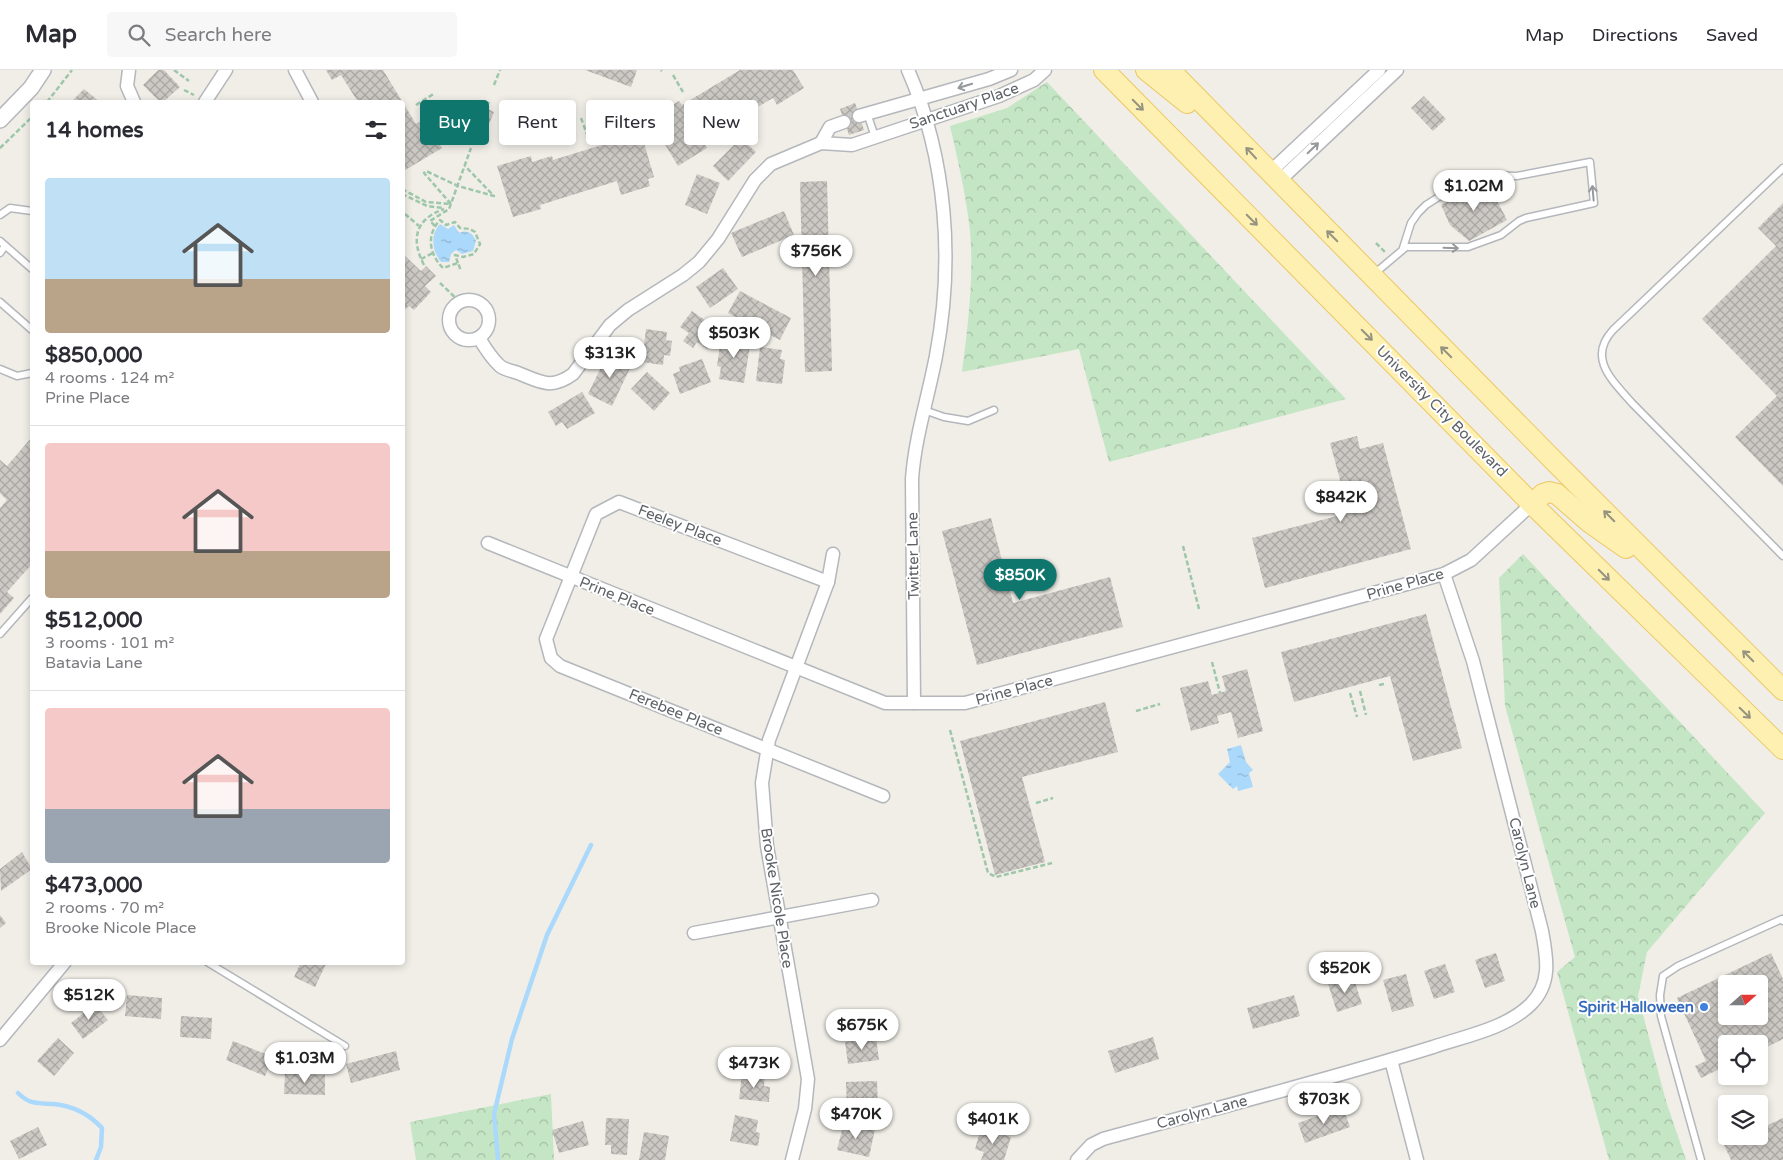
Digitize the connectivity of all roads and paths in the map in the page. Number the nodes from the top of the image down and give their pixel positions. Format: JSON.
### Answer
{"nodes":[{"id":1,"x":43,"y":70,"type":"edge"},
{"id":2,"x":72,"y":70,"type":"edge"},
{"id":3,"x":129,"y":70,"type":"edge"},
{"id":4,"x":174,"y":70,"type":"edge"},
{"id":5,"x":226,"y":70,"type":"edge"},
{"id":6,"x":296,"y":70,"type":"edge"},
{"id":7,"x":500,"y":70,"type":"edge"},
{"id":8,"x":908,"y":70,"type":"edge"},
{"id":9,"x":1011,"y":70,"type":"edge"},
{"id":10,"x":1045,"y":70,"type":"edge"},
{"id":11,"x":1104,"y":70,"type":"edge"},
{"id":12,"x":1146,"y":70,"type":"edge"},
{"id":13,"x":1170,"y":70,"type":"edge"},
{"id":14,"x":1380,"y":70,"type":"edge"},
{"id":15,"x":1396,"y":70,"type":"edge"},
{"id":16,"x":673,"y":75,"type":"dead end"},
{"id":17,"x":190,"y":81,"type":"dead end"},
{"id":18,"x":494,"y":85,"type":"dead end"},
{"id":19,"x":683,"y":92,"type":"dead end"},
{"id":20,"x":435,"y":93,"type":"dead end"},
{"id":21,"x":48,"y":100,"type":"edge"},
{"id":22,"x":133,"y":100,"type":"edge"},
{"id":23,"x":206,"y":100,"type":"edge"},
{"id":24,"x":311,"y":100,"type":"edge"},
{"id":25,"x":919,"y":100,"type":"junction"},
{"id":26,"x":416,"y":105,"type":"dead end"},
{"id":27,"x":3,"y":113,"type":"edge"},
{"id":28,"x":863,"y":115,"type":"joint"},
{"id":29,"x":581,"y":118,"type":"dead end"},
{"id":30,"x":30,"y":119,"type":"edge"},
{"id":31,"x":925,"y":119,"type":"junction"},
{"id":32,"x":844,"y":122,"type":"dead end"},
{"id":33,"x":586,"y":131,"type":"edge"},
{"id":34,"x":1232,"y":133,"type":"junction"},
{"id":35,"x":875,"y":137,"type":"junction"},
{"id":36,"x":821,"y":143,"type":"junction"},
{"id":37,"x":0,"y":148,"type":"edge"},
{"id":38,"x":471,"y":148,"type":"dead end"},
{"id":39,"x":465,"y":166,"type":"junction"},
{"id":40,"x":1783,"y":168,"type":"edge"},
{"id":41,"x":1274,"y":177,"type":"junction"},
{"id":42,"x":458,"y":186,"type":"junction"},
{"id":43,"x":405,"y":191,"type":"edge"},
{"id":44,"x":405,"y":195,"type":"edge"},
{"id":45,"x":451,"y":204,"type":"junction"},
{"id":46,"x":444,"y":208,"type":"junction"},
{"id":47,"x":450,"y":209,"type":"junction"},
{"id":48,"x":30,"y":211,"type":"edge"},
{"id":49,"x":0,"y":215,"type":"edge"},
{"id":50,"x":405,"y":215,"type":"edge"},
{"id":51,"x":435,"y":226,"type":"junction"},
{"id":52,"x":419,"y":227,"type":"junction"},
{"id":53,"x":3,"y":243,"type":"edge"},
{"id":54,"x":1403,"y":248,"type":"junction"},
{"id":55,"x":0,"y":253,"type":"edge"},
{"id":56,"x":432,"y":253,"type":"junction"},
{"id":57,"x":421,"y":258,"type":"junction"},
{"id":58,"x":458,"y":263,"type":"junction"},
{"id":59,"x":424,"y":265,"type":"dead end"},
{"id":60,"x":30,"y":267,"type":"edge"},
{"id":61,"x":461,"y":271,"type":"dead end"},
{"id":62,"x":1371,"y":276,"type":"junction"},
{"id":63,"x":440,"y":283,"type":"dead end"},
{"id":64,"x":0,"y":302,"type":"edge"},
{"id":65,"x":460,"y":302,"type":"junction"},
{"id":66,"x":30,"y":328,"type":"edge"},
{"id":67,"x":479,"y":338,"type":"junction"},
{"id":68,"x":0,"y":369,"type":"edge"},
{"id":69,"x":30,"y":373,"type":"edge"},
{"id":70,"x":924,"y":410,"type":"junction"},
{"id":71,"x":994,"y":410,"type":"dead end"},
{"id":72,"x":1314,"y":486,"type":"dead end"},
{"id":73,"x":1532,"y":504,"type":"junction"},
{"id":74,"x":1320,"y":509,"type":"dead end"},
{"id":75,"x":488,"y":543,"type":"dead end"},
{"id":76,"x":1183,"y":546,"type":"dead end"},
{"id":77,"x":1780,"y":548,"type":"edge"},
{"id":78,"x":834,"y":554,"type":"dead end"},
{"id":79,"x":1783,"y":556,"type":"edge"},
{"id":80,"x":1444,"y":574,"type":"junction"},
{"id":81,"x":570,"y":577,"type":"junction"},
{"id":82,"x":1669,"y":577,"type":"junction"},
{"id":83,"x":828,"y":582,"type":"junction"},
{"id":84,"x":30,"y":600,"type":"edge"},
{"id":85,"x":1199,"y":609,"type":"dead end"},
{"id":86,"x":0,"y":634,"type":"edge"},
{"id":87,"x":1212,"y":662,"type":"dead end"},
{"id":88,"x":796,"y":668,"type":"junction"},
{"id":89,"x":1384,"y":684,"type":"dead end"},
{"id":90,"x":1380,"y":685,"type":"dead end"},
{"id":91,"x":1360,"y":690,"type":"dead end"},
{"id":92,"x":1783,"y":690,"type":"edge"},
{"id":93,"x":1220,"y":693,"type":"dead end"},
{"id":94,"x":1350,"y":693,"type":"dead end"},
{"id":95,"x":914,"y":703,"type":"junction"},
{"id":96,"x":1160,"y":704,"type":"dead end"},
{"id":97,"x":1136,"y":711,"type":"dead end"},
{"id":98,"x":1366,"y":714,"type":"dead end"},
{"id":99,"x":1356,"y":717,"type":"dead end"},
{"id":100,"x":950,"y":730,"type":"dead end"},
{"id":101,"x":1783,"y":749,"type":"edge"},
{"id":102,"x":767,"y":750,"type":"junction"},
{"id":103,"x":883,"y":796,"type":"dead end"},
{"id":104,"x":1053,"y":798,"type":"dead end"},
{"id":105,"x":1036,"y":802,"type":"dead end"},
{"id":106,"x":1052,"y":863,"type":"dead end"},
{"id":107,"x":872,"y":900,"type":"dead end"},
{"id":108,"x":780,"y":918,"type":"junction"},
{"id":109,"x":1783,"y":921,"type":"edge"},
{"id":110,"x":694,"y":933,"type":"dead end"},
{"id":111,"x":62,"y":965,"type":"edge"},
{"id":112,"x":211,"y":965,"type":"edge"},
{"id":113,"x":0,"y":1040,"type":"edge"},
{"id":114,"x":345,"y":1046,"type":"dead end"},
{"id":115,"x":1391,"y":1060,"type":"junction"},
{"id":116,"x":792,"y":1160,"type":"edge"},
{"id":117,"x":1077,"y":1160,"type":"edge"},
{"id":118,"x":1418,"y":1160,"type":"edge"},
{"id":119,"x":1701,"y":1160,"type":"edge"}],
"edges":[{"from":1,"to":27,"type":"street"},
{"from":2,"to":21,"type":"path"},
{"from":3,"to":22,"type":"street"},
{"from":4,"to":17,"type":"path"},
{"from":5,"to":23,"type":"street"},
{"from":6,"to":24,"type":"street"},
{"from":7,"to":18,"type":"path"},
{"from":8,"to":25,"type":"street"},
{"from":9,"to":25,"type":"street","name":"Sanctuary Place","one_way":true},
{"from":10,"to":31,"type":"street","name":"Sanctuary Place"},
{"from":11,"to":73,"type":"main road","name":"University City Boulevard","one_way":true},
{"from":12,"to":34,"type":"main road"},
{"from":13,"to":34,"type":"main road"},
{"from":14,"to":41,"type":"street"},
{"from":41,"to":15,"type":"street","one_way":true},
{"from":16,"to":19,"type":"path"},
{"from":20,"to":26,"type":"path"},
{"from":25,"to":28,"type":"street","name":"Sanctuary Place"},
{"from":25,"to":31,"type":"street"},
{"from":28,"to":35,"type":"lane"},
{"from":29,"to":33,"type":"path"},
{"from":30,"to":37,"type":"path"},
{"from":31,"to":35,"type":"street","name":"Sanctuary Place"},
{"from":31,"to":70,"type":"street","name":"Twitter Lane"},
{"from":32,"to":36,"type":"street","name":"Sanctuary Place"},
{"from":41,"to":34,"type":"main road","one_way":true},
{"from":35,"to":36,"type":"street","name":"Sanctuary Place"},
{"from":36,"to":67,"type":"street","name":"Sanctuary Place"},
{"from":38,"to":39,"type":"path"},
{"from":39,"to":42,"type":"path"},
{"from":39,"to":42,"type":"path"},
{"from":40,"to":77,"type":"lane"},
{"from":62,"to":41,"type":"main road","one_way":true},
{"from":42,"to":45,"type":"path"},
{"from":42,"to":45,"type":"path"},
{"from":43,"to":45,"type":"path"},
{"from":44,"to":46,"type":"path"},
{"from":45,"to":47,"type":"path"},
{"from":46,"to":47,"type":"path"},
{"from":46,"to":52,"type":"path"},
{"from":47,"to":51,"type":"path"},
{"from":48,"to":49,"type":"lane"},
{"from":50,"to":52,"type":"path"},
{"from":51,"to":56,"type":"path"},
{"from":51,"to":58,"type":"path"},
{"from":52,"to":57,"type":"path"},
{"from":53,"to":55,"type":"lane"},
{"from":53,"to":60,"type":"lane"},
{"from":54,"to":54,"type":"lane","one_way":true},
{"from":54,"to":62,"type":"lane"},
{"from":56,"to":57,"type":"path"},
{"from":56,"to":58,"type":"path"},
{"from":57,"to":59,"type":"path"},
{"from":58,"to":61,"type":"path"},
{"from":82,"to":62,"type":"main road","one_way":true},
{"from":63,"to":65,"type":"path"},
{"from":64,"to":66,"type":"lane"},
{"from":65,"to":67,"type":"street"},
{"from":65,"to":67,"type":"street"},
{"from":68,"to":69,"type":"lane"},
{"from":70,"to":71,"type":"lane"},
{"from":70,"to":95,"type":"street","name":"Twitter Lane"},
{"from":72,"to":74,"type":"path"},
{"from":73,"to":80,"type":"street","name":"Prine Place"},
{"from":73,"to":82,"type":"main road"},
{"from":73,"to":101,"type":"main road","name":"University City Boulevard","one_way":true},
{"from":75,"to":81,"type":"street","name":"Prine Place"},
{"from":76,"to":85,"type":"path"},
{"from":77,"to":79,"type":"lane"},
{"from":78,"to":83,"type":"street","name":"Brooke Nicole Place"},
{"from":80,"to":95,"type":"street","name":"Prine Place"},
{"from":80,"to":115,"type":"street","name":"Carolyn Lane"},
{"from":81,"to":83,"type":"street","name":"Feeley Place"},
{"from":81,"to":88,"type":"street","name":"Prine Place"},
{"from":81,"to":102,"type":"street","name":"Ferebee Place"},
{"from":92,"to":82,"type":"main road","one_way":true},
{"from":83,"to":88,"type":"street","name":"Brooke Nicole Place"},
{"from":84,"to":86,"type":"lane"},
{"from":87,"to":93,"type":"path"},
{"from":88,"to":95,"type":"street","name":"Prine Place"},
{"from":88,"to":102,"type":"street","name":"Brooke Nicole Place"},
{"from":89,"to":90,"type":"path"},
{"from":91,"to":98,"type":"path"},
{"from":94,"to":99,"type":"path"},
{"from":96,"to":97,"type":"path"},
{"from":100,"to":106,"type":"path"},
{"from":102,"to":103,"type":"street","name":"Ferebee Place"},
{"from":102,"to":108,"type":"street","name":"Brooke Nicole Place"},
{"from":104,"to":105,"type":"path"},
{"from":107,"to":108,"type":"street"},
{"from":108,"to":110,"type":"street"},
{"from":108,"to":116,"type":"street","name":"Brooke Nicole Place"},
{"from":109,"to":119,"type":"lane"},
{"from":111,"to":113,"type":"street"},
{"from":112,"to":114,"type":"lane"},
{"from":115,"to":117,"type":"street","name":"Carolyn Lane"},
{"from":115,"to":118,"type":"street"}]}
